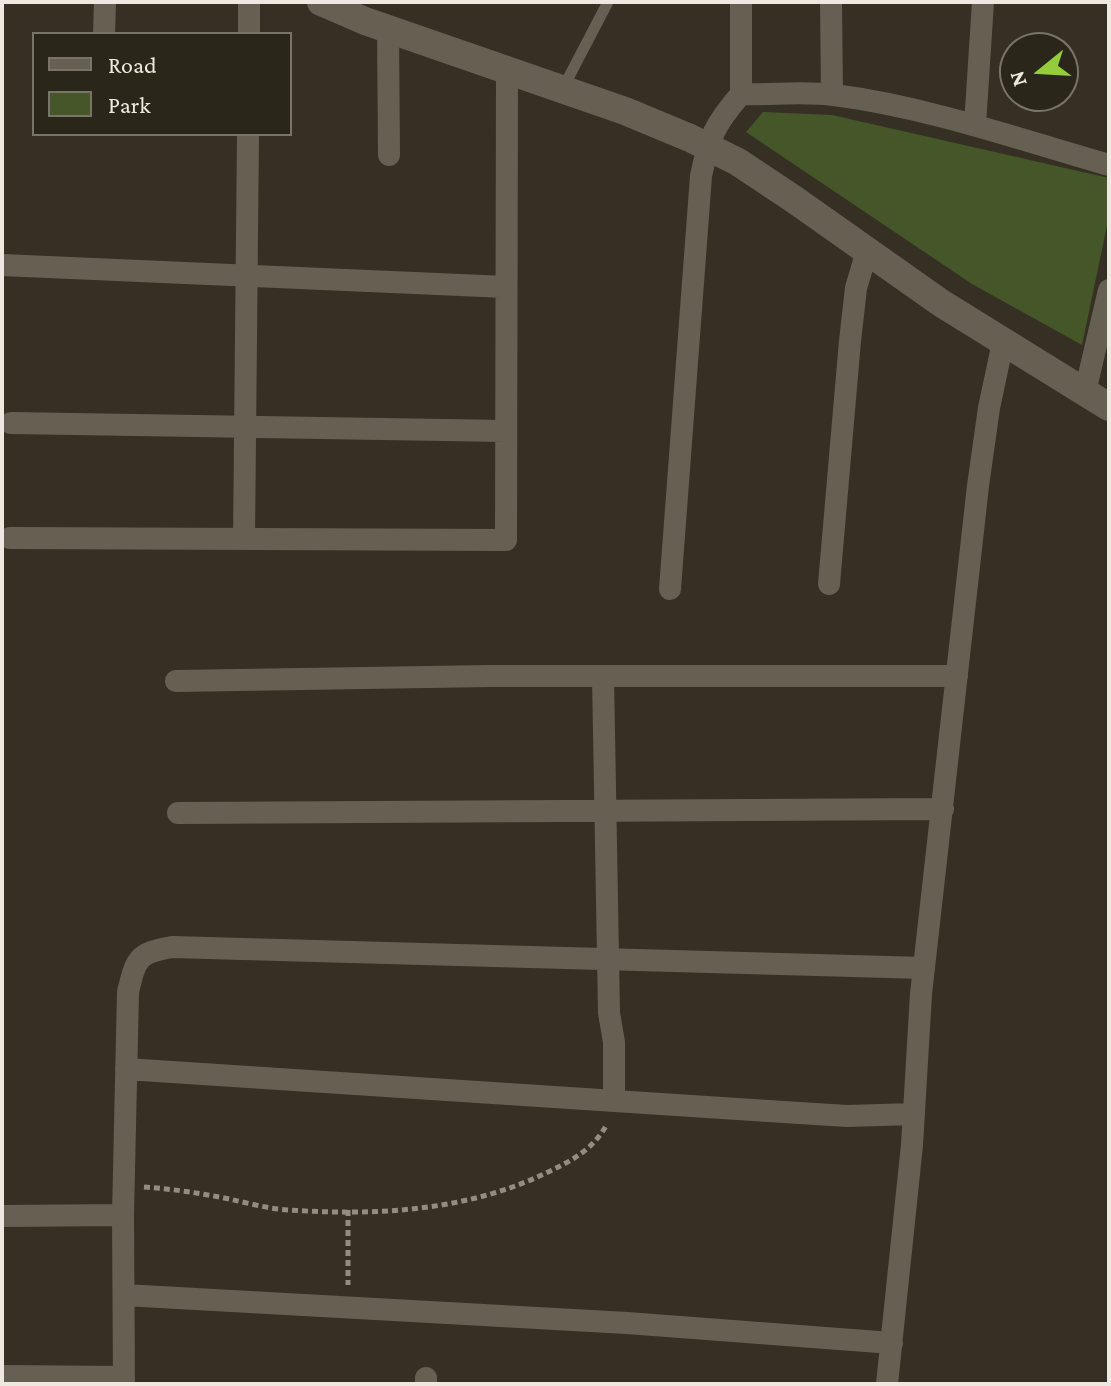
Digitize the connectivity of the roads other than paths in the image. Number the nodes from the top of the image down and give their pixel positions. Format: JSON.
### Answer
{"nodes":[{"id":1,"x":105,"y":2,"type":"edge"},
{"id":2,"x":249,"y":2,"type":"edge"},
{"id":3,"x":321,"y":2,"type":"edge"},
{"id":4,"x":608,"y":2,"type":"edge"},
{"id":5,"x":741,"y":2,"type":"edge"},
{"id":6,"x":831,"y":2,"type":"edge"},
{"id":7,"x":983,"y":2,"type":"edge"},
{"id":8,"x":373,"y":17,"type":"edge"},
{"id":9,"x":104,"y":32,"type":"edge"},
{"id":10,"x":249,"y":32,"type":"edge"},
{"id":11,"x":507,"y":72,"type":"junction"},
{"id":12,"x":562,"y":90,"type":"junction"},
{"id":13,"x":741,"y":94,"type":"junction"},
{"id":14,"x":832,"y":95,"type":"junction"},
{"id":15,"x":975,"y":125,"type":"junction"},
{"id":16,"x":248,"y":136,"type":"edge"},
{"id":17,"x":707,"y":148,"type":"junction"},
{"id":18,"x":389,"y":155,"type":"dead end"},
{"id":19,"x":1109,"y":165,"type":"edge"},
{"id":20,"x":867,"y":251,"type":"junction"},
{"id":21,"x":2,"y":265,"type":"edge"},
{"id":22,"x":247,"y":275,"type":"junction"},
{"id":23,"x":506,"y":287,"type":"junction"},
{"id":24,"x":1109,"y":290,"type":"edge"},
{"id":25,"x":1003,"y":342,"type":"junction"},
{"id":26,"x":1097,"y":400,"type":"edge"},
{"id":27,"x":11,"y":423,"type":"dead end"},
{"id":28,"x":245,"y":427,"type":"junction"},
{"id":29,"x":506,"y":431,"type":"junction"},
{"id":30,"x":10,"y":538,"type":"dead end"},
{"id":31,"x":244,"y":539,"type":"junction"},
{"id":32,"x":829,"y":584,"type":"dead end"},
{"id":33,"x":670,"y":589,"type":"dead end"},
{"id":34,"x":603,"y":676,"type":"junction"},
{"id":35,"x":957,"y":676,"type":"junction"},
{"id":36,"x":176,"y":681,"type":"dead end"},
{"id":37,"x":943,"y":809,"type":"junction"},
{"id":38,"x":603,"y":812,"type":"junction"},
{"id":39,"x":178,"y":813,"type":"dead end"},
{"id":40,"x":607,"y":960,"type":"junction"},
{"id":41,"x":924,"y":968,"type":"junction"},
{"id":42,"x":126,"y":1069,"type":"junction"},
{"id":43,"x":614,"y":1100,"type":"junction"},
{"id":44,"x":914,"y":1114,"type":"junction"},
{"id":45,"x":123,"y":1215,"type":"junction"},
{"id":46,"x":2,"y":1216,"type":"edge"},
{"id":47,"x":124,"y":1295,"type":"junction"},
{"id":48,"x":892,"y":1343,"type":"junction"},
{"id":49,"x":2,"y":1376,"type":"edge"},
{"id":50,"x":124,"y":1380,"type":"edge"},
{"id":51,"x":887,"y":1384,"type":"edge"}],
"edges":[{"from":1,"to":9,"type":"street"},
{"from":2,"to":10,"type":"street"},
{"from":3,"to":8,"type":"street"},
{"from":4,"to":12,"type":"lane"},
{"from":5,"to":13,"type":"street"},
{"from":6,"to":14,"type":"street"},
{"from":7,"to":15,"type":"street"},
{"from":8,"to":11,"type":"street"},
{"from":8,"to":18,"type":"street"},
{"from":11,"to":12,"type":"street"},
{"from":11,"to":23,"type":"street"},
{"from":12,"to":17,"type":"street"},
{"from":13,"to":14,"type":"street"},
{"from":13,"to":17,"type":"street"},
{"from":14,"to":15,"type":"street"},
{"from":15,"to":19,"type":"street"},
{"from":16,"to":22,"type":"street"},
{"from":17,"to":20,"type":"street"},
{"from":17,"to":33,"type":"street"},
{"from":20,"to":25,"type":"street"},
{"from":20,"to":32,"type":"street"},
{"from":21,"to":22,"type":"street"},
{"from":22,"to":23,"type":"street"},
{"from":22,"to":28,"type":"street"},
{"from":23,"to":29,"type":"street"},
{"from":24,"to":26,"type":"street"},
{"from":25,"to":26,"type":"street"},
{"from":25,"to":35,"type":"street"},
{"from":27,"to":28,"type":"street"},
{"from":28,"to":29,"type":"street"},
{"from":28,"to":31,"type":"street"},
{"from":29,"to":31,"type":"street"},
{"from":30,"to":31,"type":"street"},
{"from":34,"to":35,"type":"street"},
{"from":34,"to":36,"type":"street"},
{"from":34,"to":38,"type":"street"},
{"from":35,"to":37,"type":"street"},
{"from":37,"to":38,"type":"street"},
{"from":37,"to":41,"type":"street"},
{"from":38,"to":39,"type":"street"},
{"from":38,"to":40,"type":"street"},
{"from":40,"to":41,"type":"street"},
{"from":40,"to":42,"type":"street"},
{"from":40,"to":43,"type":"street"},
{"from":41,"to":44,"type":"street"},
{"from":42,"to":43,"type":"street"},
{"from":42,"to":45,"type":"street"},
{"from":43,"to":44,"type":"street"},
{"from":44,"to":48,"type":"street"},
{"from":45,"to":46,"type":"street"},
{"from":45,"to":47,"type":"street"},
{"from":47,"to":48,"type":"street"},
{"from":47,"to":50,"type":"street"},
{"from":48,"to":51,"type":"street"},
{"from":49,"to":50,"type":"street"}]}
